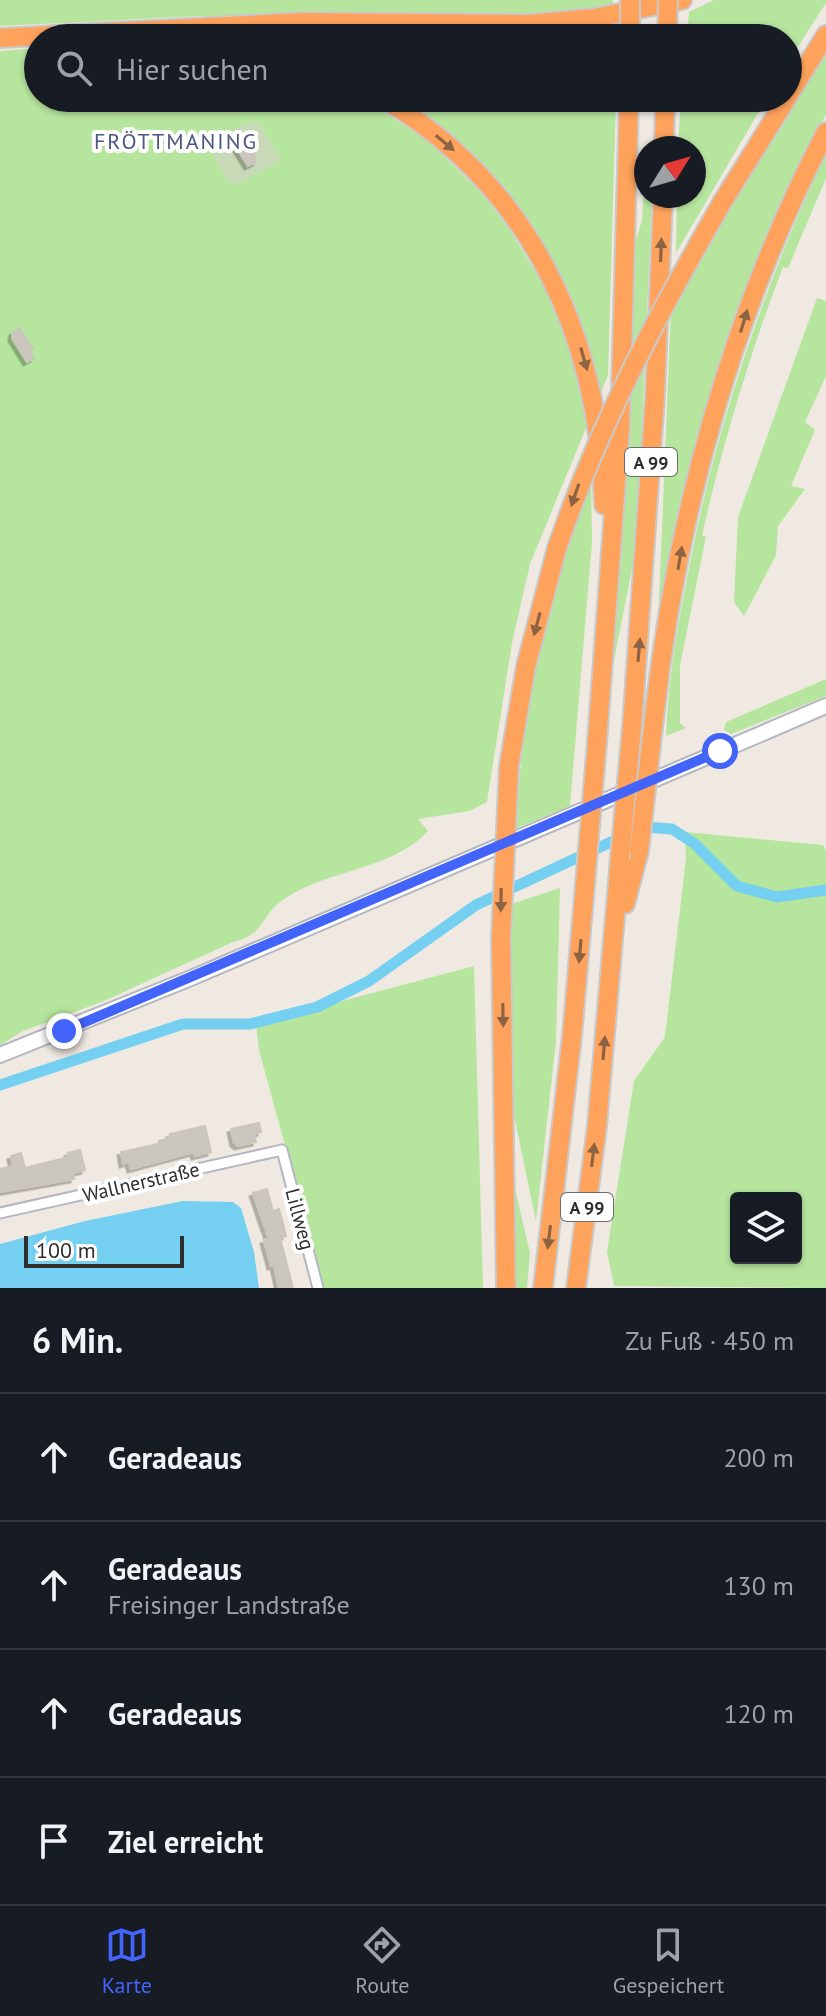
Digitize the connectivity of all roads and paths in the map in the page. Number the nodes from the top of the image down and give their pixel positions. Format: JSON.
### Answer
{"nodes":[{"id":1,"x":630,"y":0,"type":"edge"},
{"id":2,"x":668,"y":0,"type":"edge"},
{"id":3,"x":682,"y":0,"type":"edge"},
{"id":4,"x":267,"y":24,"type":"edge"},
{"id":5,"x":529,"y":24,"type":"edge"},
{"id":6,"x":529,"y":24,"type":"edge"},
{"id":7,"x":630,"y":24,"type":"edge"},
{"id":8,"x":667,"y":24,"type":"edge"},
{"id":9,"x":826,"y":35,"type":"edge"},
{"id":10,"x":24,"y":37,"type":"edge"},
{"id":11,"x":0,"y":38,"type":"edge"},
{"id":12,"x":802,"y":73,"type":"edge"},
{"id":13,"x":402,"y":112,"type":"edge"},
{"id":14,"x":629,"y":112,"type":"edge"},
{"id":15,"x":665,"y":112,"type":"edge"},
{"id":16,"x":778,"y":112,"type":"edge"},
{"id":17,"x":826,"y":132,"type":"edge"},
{"id":18,"x":664,"y":136,"type":"edge"},
{"id":19,"x":663,"y":208,"type":"edge"},
{"id":20,"x":608,"y":594,"type":"junction"},
{"id":21,"x":826,"y":706,"type":"edge"},
{"id":22,"x":614,"y":945,"type":"junction"},
{"id":23,"x":0,"y":1055,"type":"edge"},
{"id":24,"x":282,"y":1150,"type":"joint"},
{"id":25,"x":0,"y":1213,"type":"edge"},
{"id":26,"x":318,"y":1288,"type":"edge"},
{"id":27,"x":506,"y":1288,"type":"edge"},
{"id":28,"x":543,"y":1288,"type":"edge"},
{"id":29,"x":576,"y":1288,"type":"edge"}],
"edges":[{"from":1,"to":7,"type":"highway","bridge":true},
{"from":2,"to":8,"type":"highway","bridge":true},
{"from":3,"to":6,"type":"highway"},
{"from":4,"to":5,"type":"highway"},
{"from":9,"to":12,"type":"highway"},
{"from":10,"to":11,"type":"highway"},
{"from":13,"to":20,"type":"highway","one_way":true},
{"from":14,"to":20,"type":"highway","number":"A 99"},
{"from":15,"to":18,"type":"highway"},
{"from":16,"to":27,"type":"highway","one_way":true,"bridge":true},
{"from":22,"to":17,"type":"highway","one_way":true,"bridge":true},
{"from":22,"to":19,"type":"highway","number":"A 99","one_way":true,"bridge":true},
{"from":20,"to":28,"type":"highway","number":"A 99","one_way":true,"bridge":true},
{"from":21,"to":23,"type":"main road"},
{"from":29,"to":22,"type":"highway","number":"A 99","one_way":true},
{"from":24,"to":25,"type":"street","name":"Wallnerstraße"},
{"from":24,"to":26,"type":"street","name":"Lillweg"}]}
